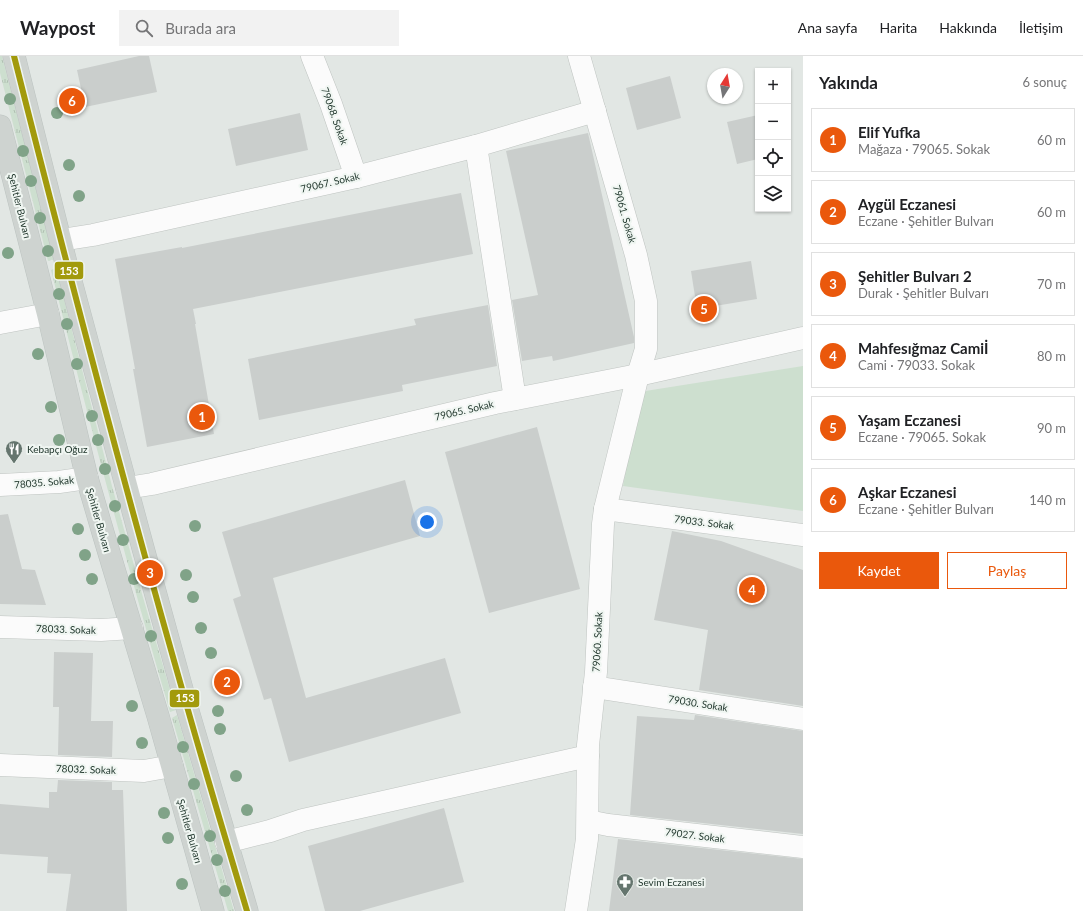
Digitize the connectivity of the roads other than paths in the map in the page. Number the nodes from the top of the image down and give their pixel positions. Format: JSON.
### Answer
{"nodes":[{"id":1,"x":14,"y":56,"type":"edge"},
{"id":2,"x":312,"y":56,"type":"edge"},
{"id":3,"x":579,"y":56,"type":"edge"},
{"id":4,"x":595,"y":110,"type":"junction"},
{"id":5,"x":0,"y":126,"type":"edge"},
{"id":6,"x":476,"y":146,"type":"junction"},
{"id":7,"x":356,"y":176,"type":"junction"},
{"id":8,"x":61,"y":240,"type":"junction"},
{"id":9,"x":48,"y":314,"type":"junction"},
{"id":10,"x":0,"y":322,"type":"edge"},
{"id":11,"x":803,"y":338,"type":"edge"},
{"id":12,"x":638,"y":375,"type":"junction"},
{"id":13,"x":515,"y":399,"type":"junction"},
{"id":14,"x":87,"y":478,"type":"junction"},
{"id":15,"x":0,"y":485,"type":"edge"},
{"id":16,"x":127,"y":488,"type":"junction"},
{"id":17,"x":605,"y":509,"type":"junction"},
{"id":18,"x":803,"y":535,"type":"edge"},
{"id":19,"x":0,"y":627,"type":"edge"},
{"id":20,"x":132,"y":628,"type":"junction"},
{"id":21,"x":594,"y":687,"type":"junction"},
{"id":22,"x":803,"y":719,"type":"edge"},
{"id":23,"x":588,"y":756,"type":"junction"},
{"id":24,"x":0,"y":765,"type":"edge"},
{"id":25,"x":172,"y":766,"type":"junction"},
{"id":26,"x":588,"y":821,"type":"junction"},
{"id":27,"x":226,"y":842,"type":"junction"},
{"id":28,"x":803,"y":847,"type":"edge"},
{"id":29,"x":213,"y":911,"type":"edge"},
{"id":30,"x":247,"y":911,"type":"edge"},
{"id":31,"x":576,"y":911,"type":"edge"}],
"edges":[{"from":1,"to":8,"type":"main road"},
{"from":2,"to":7,"type":"street","name":"79068. Sokak"},
{"from":3,"to":4,"type":"street","name":"79061. Sokak"},
{"from":4,"to":6,"type":"street","name":"79067. Sokak"},
{"from":4,"to":12,"type":"street","name":"79061. Sokak"},
{"from":5,"to":9,"type":"main road","name":"Şehitler Bulvarı"},
{"from":6,"to":7,"type":"street","name":"79067. Sokak"},
{"from":6,"to":13,"type":"street"},
{"from":7,"to":8,"type":"street","name":"79067. Sokak"},
{"from":8,"to":16,"type":"main road"},
{"from":9,"to":10,"type":"street"},
{"from":9,"to":14,"type":"main road","name":"Şehitler Bulvarı"},
{"from":11,"to":12,"type":"street","name":"79065. Sokak"},
{"from":12,"to":13,"type":"street","name":"79065. Sokak"},
{"from":12,"to":17,"type":"street","name":"79060. Sokak"},
{"from":13,"to":16,"type":"street","name":"79065. Sokak"},
{"from":14,"to":15,"type":"street","name":"78035. Sokak"},
{"from":14,"to":20,"type":"main road","name":"Şehitler Bulvarı"},
{"from":16,"to":27,"type":"main road"},
{"from":17,"to":18,"type":"street","name":"79033. Sokak"},
{"from":17,"to":21,"type":"street","name":"79060. Sokak"},
{"from":19,"to":20,"type":"street","name":"78033. Sokak"},
{"from":20,"to":25,"type":"main road","name":"Şehitler Bulvarı"},
{"from":21,"to":22,"type":"street","name":"79030. Sokak"},
{"from":21,"to":23,"type":"street","name":"79060. Sokak"},
{"from":23,"to":26,"type":"street","name":"79060. Sokak"},
{"from":23,"to":27,"type":"street"},
{"from":24,"to":25,"type":"street","name":"78032. Sokak"},
{"from":25,"to":29,"type":"main road","name":"Şehitler Bulvarı"},
{"from":26,"to":28,"type":"street","name":"79027. Sokak"},
{"from":26,"to":31,"type":"street","name":"79060. Sokak"},
{"from":27,"to":30,"type":"main road"}]}
